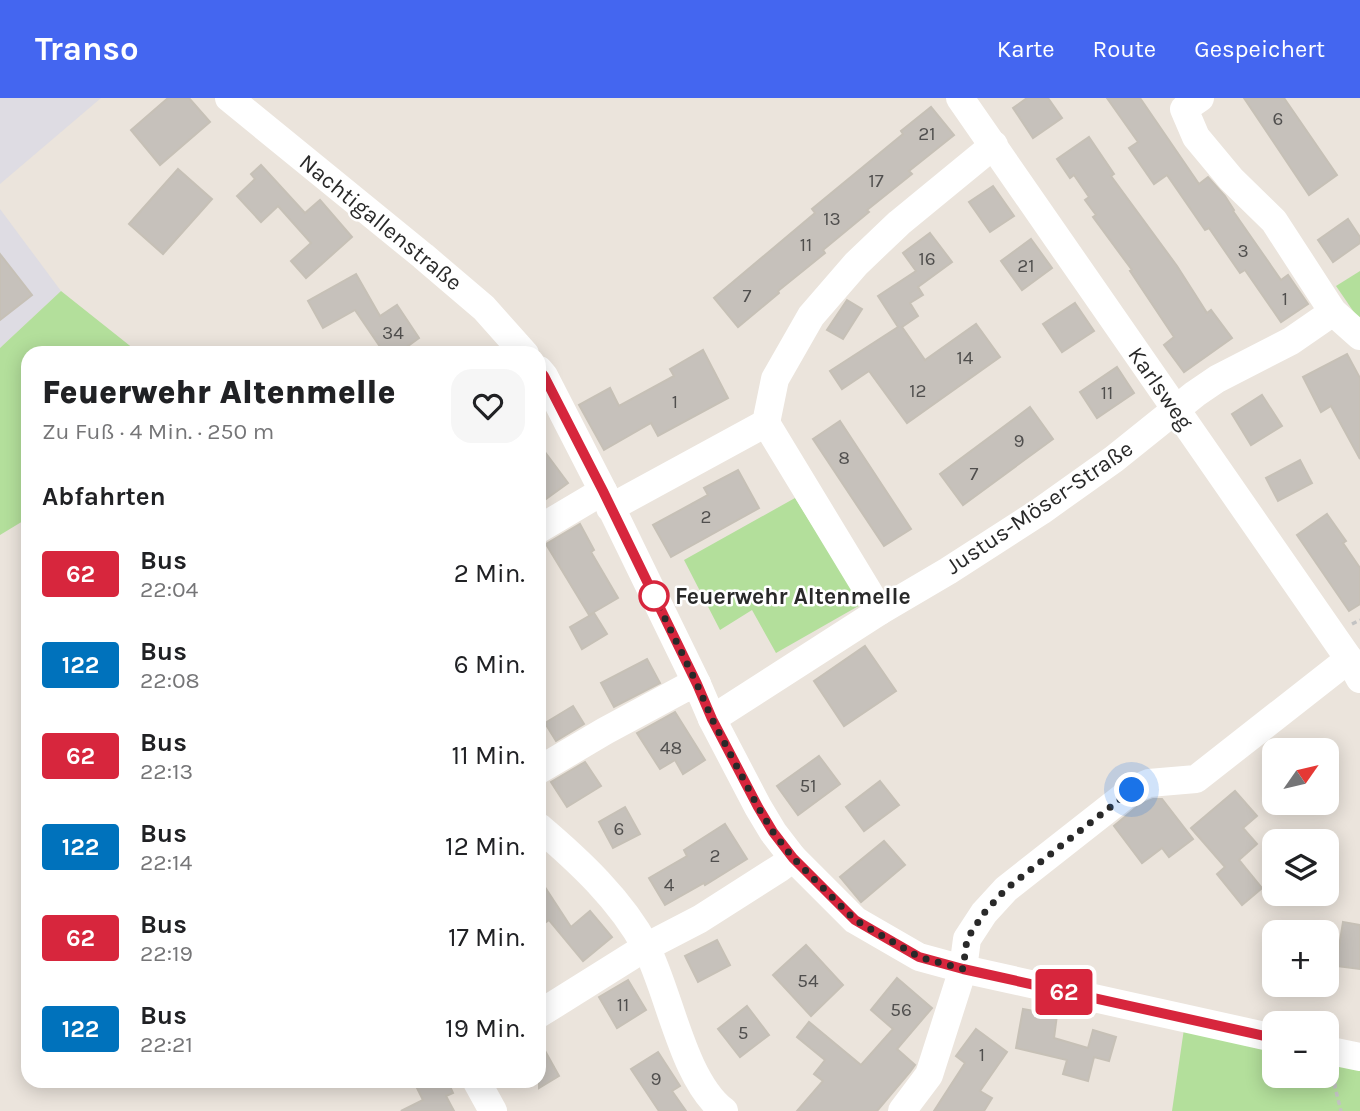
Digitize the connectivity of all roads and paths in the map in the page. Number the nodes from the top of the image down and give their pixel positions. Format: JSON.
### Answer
{"nodes":[{"id":1,"x":229,"y":98,"type":"edge"},
{"id":2,"x":961,"y":98,"type":"edge"},
{"id":3,"x":1200,"y":98,"type":"edge"},
{"id":4,"x":994,"y":145,"type":"junction"},
{"id":5,"x":1333,"y":312,"type":"junction"},
{"id":6,"x":1360,"y":336,"type":"edge"},
{"id":7,"x":518,"y":346,"type":"edge"},
{"id":8,"x":546,"y":380,"type":"edge"},
{"id":9,"x":1175,"y":410,"type":"junction"},
{"id":10,"x":766,"y":424,"type":"junction"},
{"id":11,"x":607,"y":499,"type":"junction"},
{"id":12,"x":546,"y":526,"type":"edge"},
{"id":13,"x":880,"y":611,"type":"junction"},
{"id":14,"x":1354,"y":669,"type":"edge"},
{"id":15,"x":697,"y":684,"type":"junction"},
{"id":16,"x":712,"y":719,"type":"junction"},
{"id":17,"x":546,"y":766,"type":"edge"},
{"id":18,"x":546,"y":833,"type":"edge"},
{"id":19,"x":793,"y":858,"type":"junction"},
{"id":20,"x":646,"y":947,"type":"junction"},
{"id":21,"x":963,"y":969,"type":"junction"},
{"id":22,"x":546,"y":1010,"type":"edge"},
{"id":23,"x":1262,"y":1035,"type":"edge"},
{"id":24,"x":1341,"y":1053,"type":"edge"},
{"id":25,"x":480,"y":1088,"type":"edge"},
{"id":26,"x":493,"y":1111,"type":"edge"},
{"id":27,"x":724,"y":1111,"type":"edge"},
{"id":28,"x":902,"y":1111,"type":"edge"},
{"id":29,"x":1341,"y":1111,"type":"edge"}],
"edges":[{"from":1,"to":7,"type":"street","name":"Nachtigallenstraße"},
{"from":2,"to":4,"type":"street","name":"Karlsweg"},
{"from":3,"to":5,"type":"street"},
{"from":4,"to":9,"type":"street","name":"Karlsweg"},
{"from":4,"to":10,"type":"street"},
{"from":5,"to":6,"type":"street"},
{"from":5,"to":9,"type":"street","name":"Justus-Möser-Straße"},
{"from":8,"to":11,"type":"street"},
{"from":9,"to":13,"type":"street","name":"Justus-Möser-Straße"},
{"from":9,"to":14,"type":"street","name":"Karlsweg"},
{"from":10,"to":11,"type":"street"},
{"from":10,"to":13,"type":"street"},
{"from":11,"to":12,"type":"street"},
{"from":11,"to":15,"type":"street"},
{"from":13,"to":16,"type":"street","name":"Justus-Möser-Straße"},
{"from":14,"to":21,"type":"street"},
{"from":15,"to":16,"type":"street"},
{"from":15,"to":17,"type":"street"},
{"from":16,"to":19,"type":"street"},
{"from":18,"to":20,"type":"street"},
{"from":19,"to":20,"type":"street"},
{"from":19,"to":21,"type":"street"},
{"from":20,"to":22,"type":"street"},
{"from":20,"to":27,"type":"street"},
{"from":21,"to":23,"type":"street"},
{"from":21,"to":28,"type":"street"},
{"from":24,"to":29,"type":"path"},
{"from":25,"to":26,"type":"street"}]}
